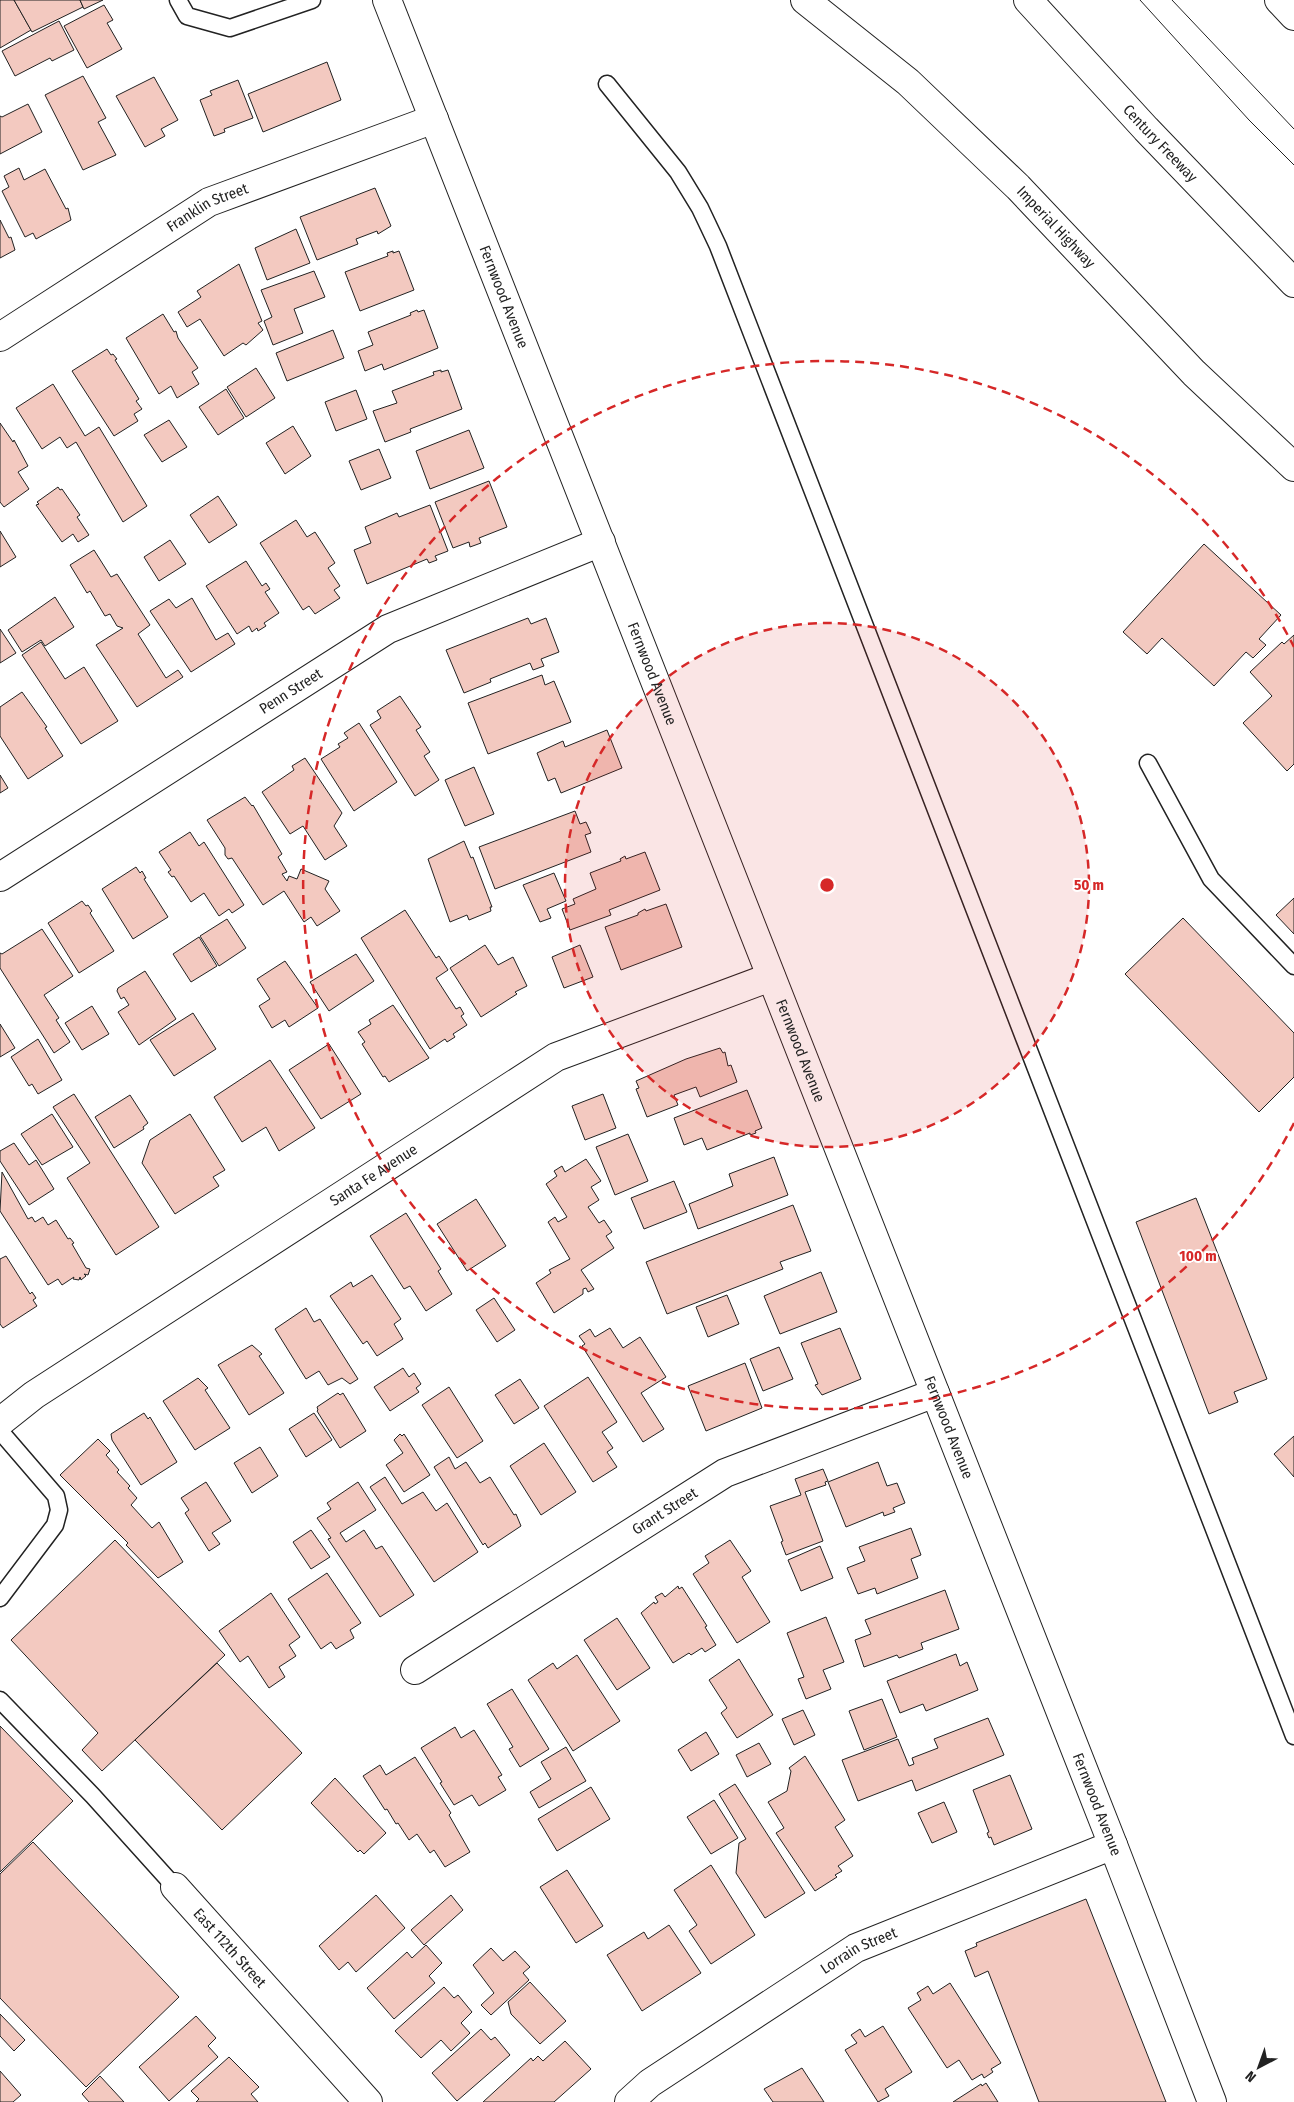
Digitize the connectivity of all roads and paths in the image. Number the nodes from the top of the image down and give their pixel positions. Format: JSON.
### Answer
{"nodes":[{"id":1,"x":178,"y":0,"type":"edge"},
{"id":2,"x":312,"y":0,"type":"edge"},
{"id":3,"x":387,"y":0,"type":"edge"},
{"id":4,"x":805,"y":0,"type":"edge"},
{"id":5,"x":1028,"y":0,"type":"edge"},
{"id":6,"x":1279,"y":0,"type":"edge"},
{"id":7,"x":1294,"y":16,"type":"edge"},
{"id":8,"x":607,"y":84,"type":"dead end"},
{"id":9,"x":434,"y":118,"type":"junction"},
{"id":10,"x":1294,"y":284,"type":"edge"},
{"id":11,"x":0,"y":337,"type":"edge"},
{"id":12,"x":1294,"y":467,"type":"edge"},
{"id":13,"x":601,"y":542,"type":"junction"},
{"id":14,"x":1148,"y":763,"type":"dead end"},
{"id":15,"x":0,"y":877,"type":"edge"},
{"id":16,"x":1294,"y":966,"type":"edge"},
{"id":17,"x":772,"y":977,"type":"junction"},
{"id":18,"x":935,"y":1393,"type":"junction"},
{"id":19,"x":0,"y":1422,"type":"edge"},
{"id":20,"x":0,"y":1431,"type":"edge"},
{"id":21,"x":0,"y":1598,"type":"edge"},
{"id":22,"x":415,"y":1670,"type":"dead end"},
{"id":23,"x":0,"y":1700,"type":"edge"},
{"id":24,"x":1294,"y":1736,"type":"edge"},
{"id":25,"x":1113,"y":1844,"type":"junction"},
{"id":26,"x":175,"y":1887,"type":"joint"},
{"id":27,"x":368,"y":2102,"type":"edge"},
{"id":28,"x":629,"y":2102,"type":"edge"},
{"id":29,"x":1212,"y":2102,"type":"edge"}],
"edges":[{"from":1,"to":2,"type":"lane"},
{"from":3,"to":9,"type":"main road","name":"Fernwood Avenue"},
{"from":4,"to":12,"type":"main road","name":"Imperial Highway"},
{"from":5,"to":10,"type":"main road","name":"Century Freeway"},
{"from":6,"to":7,"type":"main road"},
{"from":8,"to":24,"type":"lane"},
{"from":9,"to":11,"type":"main road","name":"Franklin Street"},
{"from":9,"to":13,"type":"main road","name":"Fernwood Avenue"},
{"from":13,"to":15,"type":"main road","name":"Penn Street"},
{"from":13,"to":17,"type":"main road","name":"Fernwood Avenue"},
{"from":14,"to":16,"type":"lane"},
{"from":17,"to":18,"type":"main road","name":"Fernwood Avenue"},
{"from":17,"to":19,"type":"main road","name":"Santa Fe Avenue"},
{"from":18,"to":22,"type":"main road","name":"Grant Street"},
{"from":18,"to":25,"type":"main road","name":"Fernwood Avenue"},
{"from":20,"to":21,"type":"lane"},
{"from":23,"to":26,"type":"lane","name":"East 112th Street"},
{"from":25,"to":28,"type":"main road","name":"Lorrain Street"},
{"from":25,"to":29,"type":"main road","name":"Fernwood Avenue"},
{"from":26,"to":27,"type":"main road","name":"East 112th Street"}]}
